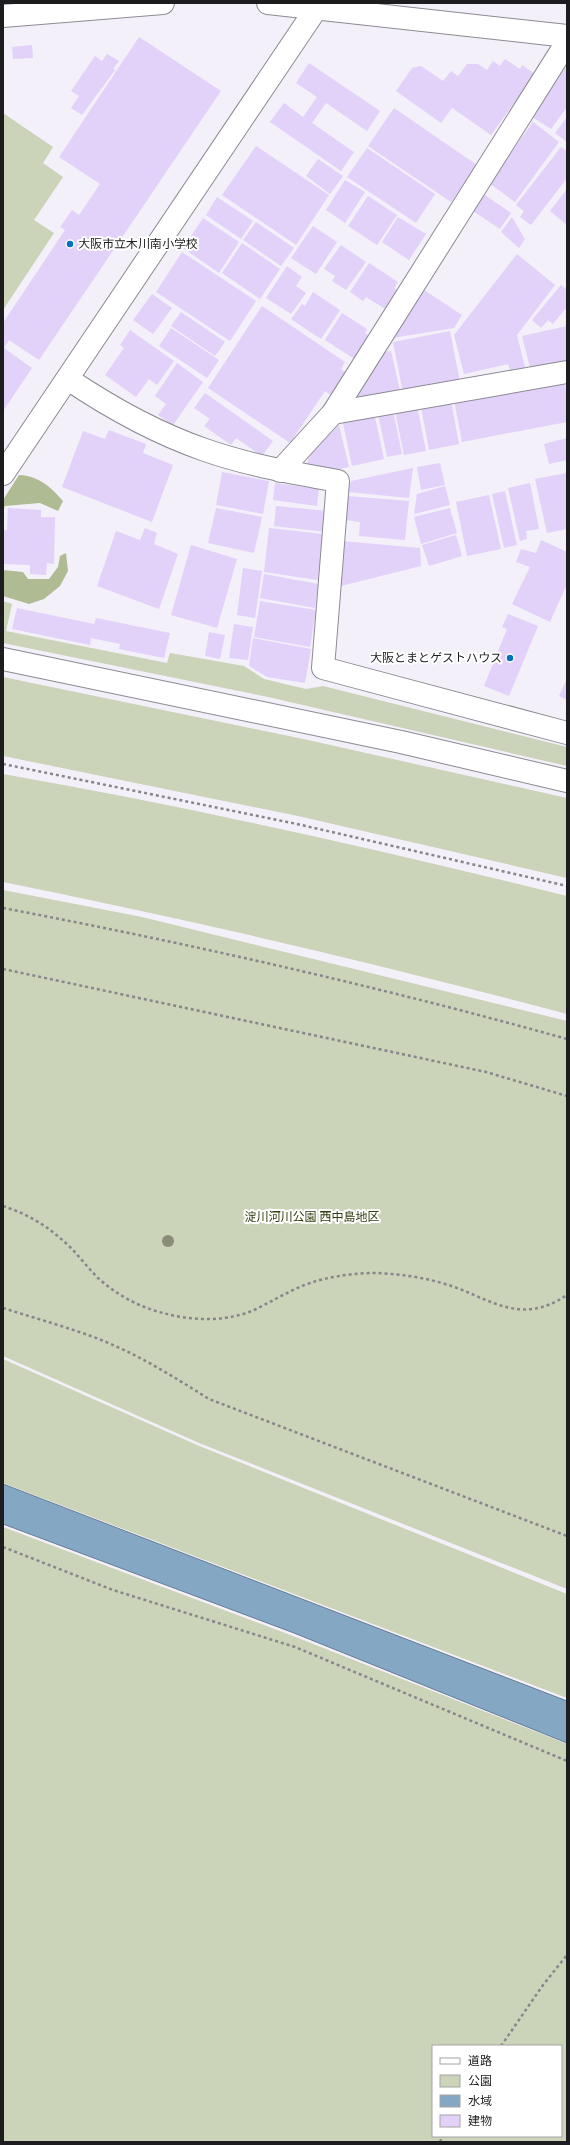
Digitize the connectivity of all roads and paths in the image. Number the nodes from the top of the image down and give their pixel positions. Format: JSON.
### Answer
{"nodes":[{"id":1,"x":163,"y":3,"type":"edge"},
{"id":2,"x":268,"y":3,"type":"edge"},
{"id":3,"x":319,"y":6,"type":"edge"},
{"id":4,"x":3,"y":16,"type":"edge"},
{"id":5,"x":567,"y":36,"type":"edge"},
{"id":6,"x":567,"y":42,"type":"edge"},
{"id":7,"x":567,"y":372,"type":"edge"},
{"id":8,"x":68,"y":379,"type":"junction"},
{"id":9,"x":333,"y":413,"type":"junction"},
{"id":10,"x":280,"y":470,"type":"junction"},
{"id":11,"x":3,"y":474,"type":"edge"},
{"id":12,"x":3,"y":660,"type":"edge"},
{"id":13,"x":567,"y":733,"type":"edge"},
{"id":14,"x":3,"y":764,"type":"edge"},
{"id":15,"x":567,"y":781,"type":"edge"},
{"id":16,"x":567,"y":886,"type":"edge"},
{"id":17,"x":3,"y":908,"type":"edge"},
{"id":18,"x":3,"y":970,"type":"edge"},
{"id":19,"x":567,"y":1040,"type":"edge"},
{"id":20,"x":567,"y":1096,"type":"edge"},
{"id":21,"x":3,"y":1206,"type":"edge"},
{"id":22,"x":567,"y":1295,"type":"edge"},
{"id":23,"x":3,"y":1308,"type":"edge"},
{"id":24,"x":567,"y":1536,"type":"edge"},
{"id":25,"x":3,"y":1547,"type":"edge"},
{"id":26,"x":567,"y":1761,"type":"edge"},
{"id":27,"x":567,"y":1955,"type":"edge"},
{"id":28,"x":502,"y":2045,"type":"edge"}],
"edges":[{"from":1,"to":4,"type":"street"},
{"from":2,"to":3,"type":"street"},
{"from":3,"to":5,"type":"street"},
{"from":3,"to":8,"type":"street"},
{"from":6,"to":9,"type":"street"},
{"from":7,"to":9,"type":"street"},
{"from":8,"to":10,"type":"street"},
{"from":8,"to":11,"type":"street"},
{"from":9,"to":10,"type":"street"},
{"from":10,"to":13,"type":"street"},
{"from":12,"to":15,"type":"street"},
{"from":14,"to":16,"type":"path"},
{"from":17,"to":19,"type":"path"},
{"from":18,"to":20,"type":"path"},
{"from":21,"to":22,"type":"path"},
{"from":23,"to":24,"type":"path"},
{"from":25,"to":26,"type":"path"},
{"from":27,"to":28,"type":"path"}]}
